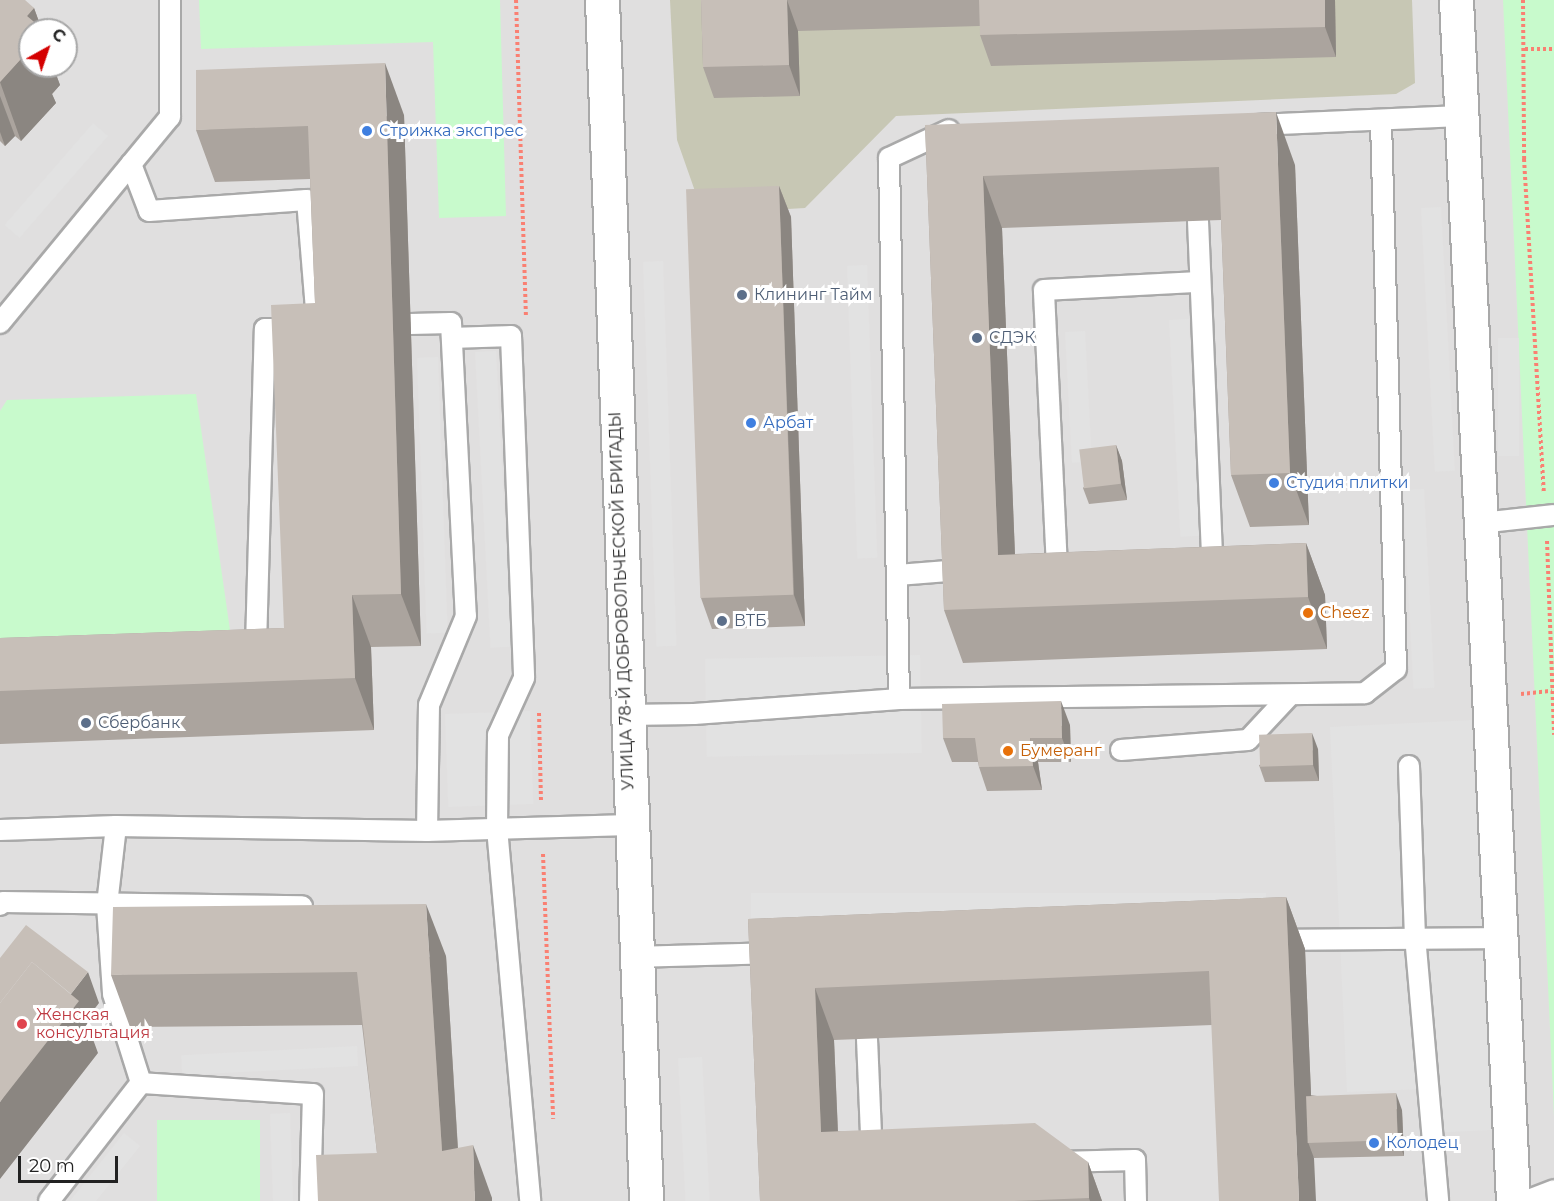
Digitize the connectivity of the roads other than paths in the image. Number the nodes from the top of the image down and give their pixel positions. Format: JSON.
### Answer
{"nodes":[{"id":1,"x":170,"y":0,"type":"edge"},
{"id":2,"x":602,"y":0,"type":"edge"},
{"id":3,"x":1456,"y":0,"type":"edge"},
{"id":4,"x":1462,"y":116,"type":"junction"},
{"id":5,"x":1381,"y":122,"type":"junction"},
{"id":6,"x":1231,"y":125,"type":"edge"},
{"id":7,"x":966,"y":130,"type":"edge"},
{"id":8,"x":131,"y":164,"type":"junction"},
{"id":9,"x":1198,"y":221,"type":"dead end"},
{"id":10,"x":1199,"y":282,"type":"junction"},
{"id":11,"x":0,"y":323,"type":"edge"},
{"id":12,"x":410,"y":324,"type":"dead end"},
{"id":13,"x":452,"y":338,"type":"junction"},
{"id":14,"x":1551,"y":519,"type":"edge"},
{"id":15,"x":1480,"y":523,"type":"junction"},
{"id":16,"x":1176,"y":562,"type":"edge"},
{"id":17,"x":1081,"y":567,"type":"edge"},
{"id":18,"x":1036,"y":568,"type":"edge"},
{"id":19,"x":1057,"y":568,"type":"junction"},
{"id":20,"x":960,"y":570,"type":"edge"},
{"id":21,"x":898,"y":575,"type":"junction"},
{"id":22,"x":221,"y":646,"type":"edge"},
{"id":23,"x":1289,"y":696,"type":"junction"},
{"id":24,"x":899,"y":699,"type":"junction"},
{"id":25,"x":626,"y":715,"type":"junction"},
{"id":26,"x":1120,"y":750,"type":"dead end"},
{"id":27,"x":1409,"y":766,"type":"dead end"},
{"id":28,"x":630,"y":825,"type":"junction"},
{"id":29,"x":116,"y":826,"type":"junction"},
{"id":30,"x":497,"y":828,"type":"junction"},
{"id":31,"x":0,"y":830,"type":"edge"},
{"id":32,"x":427,"y":831,"type":"junction"},
{"id":33,"x":0,"y":905,"type":"edge"},
{"id":34,"x":107,"y":905,"type":"junction"},
{"id":35,"x":328,"y":906,"type":"edge"},
{"id":36,"x":1415,"y":936,"type":"junction"},
{"id":37,"x":1498,"y":938,"type":"junction"},
{"id":38,"x":1260,"y":940,"type":"edge"},
{"id":39,"x":798,"y":952,"type":"edge"},
{"id":40,"x":634,"y":957,"type":"junction"},
{"id":41,"x":867,"y":1039,"type":"dead end"},
{"id":42,"x":141,"y":1083,"type":"junction"},
{"id":43,"x":1040,"y":1162,"type":"edge"},
{"id":44,"x":885,"y":1167,"type":"edge"},
{"id":45,"x":1554,"y":1190,"type":"edge"},
{"id":46,"x":49,"y":1201,"type":"edge"},
{"id":47,"x":310,"y":1201,"type":"edge"},
{"id":48,"x":530,"y":1201,"type":"edge"},
{"id":49,"x":646,"y":1201,"type":"edge"},
{"id":50,"x":1136,"y":1201,"type":"edge"},
{"id":51,"x":1438,"y":1201,"type":"edge"},
{"id":52,"x":1513,"y":1201,"type":"edge"},
{"id":53,"x":1526,"y":1201,"type":"edge"}],
"edges":[{"from":1,"to":8,"type":"lane"},
{"from":2,"to":25,"type":"street","name":"УЛИЦА 78-Й ДОБРОВОЛЬЧЕСКОЙ БРИГАДЫ"},
{"from":3,"to":4,"type":"street"},
{"from":4,"to":5,"type":"lane"},
{"from":4,"to":15,"type":"street"},
{"from":5,"to":6,"type":"lane"},
{"from":5,"to":23,"type":"lane"},
{"from":7,"to":21,"type":"lane"},
{"from":8,"to":11,"type":"lane"},
{"from":8,"to":22,"type":"lane"},
{"from":9,"to":10,"type":"lane"},
{"from":10,"to":16,"type":"lane"},
{"from":10,"to":19,"type":"lane"},
{"from":12,"to":13,"type":"lane"},
{"from":13,"to":30,"type":"lane"},
{"from":13,"to":32,"type":"lane"},
{"from":14,"to":15,"type":"lane"},
{"from":15,"to":37,"type":"street"},
{"from":17,"to":19,"type":"lane"},
{"from":18,"to":19,"type":"lane"},
{"from":20,"to":21,"type":"lane"},
{"from":21,"to":24,"type":"lane"},
{"from":23,"to":24,"type":"lane"},
{"from":23,"to":26,"type":"lane"},
{"from":24,"to":25,"type":"lane"},
{"from":25,"to":28,"type":"street","name":"УЛИЦА 78-Й ДОБРОВОЛЬЧЕСКОЙ БРИГАДЫ"},
{"from":27,"to":36,"type":"lane"},
{"from":28,"to":30,"type":"lane"},
{"from":28,"to":40,"type":"street","name":"УЛИЦА 78-Й ДОБРОВОЛЬЧЕСКОЙ БРИГАДЫ"},
{"from":29,"to":31,"type":"lane"},
{"from":29,"to":32,"type":"lane"},
{"from":29,"to":34,"type":"lane"},
{"from":30,"to":32,"type":"lane"},
{"from":30,"to":48,"type":"lane"},
{"from":33,"to":34,"type":"lane"},
{"from":34,"to":35,"type":"lane"},
{"from":34,"to":42,"type":"lane"},
{"from":36,"to":37,"type":"lane"},
{"from":36,"to":38,"type":"lane"},
{"from":36,"to":51,"type":"lane"},
{"from":37,"to":52,"type":"street"},
{"from":39,"to":40,"type":"lane"},
{"from":40,"to":49,"type":"street","name":"УЛИЦА 78-Й ДОБРОВОЛЬЧЕСКОЙ БРИГАДЫ"},
{"from":41,"to":44,"type":"lane"},
{"from":42,"to":46,"type":"lane"},
{"from":42,"to":47,"type":"lane"},
{"from":43,"to":50,"type":"lane"},
{"from":45,"to":53,"type":"lane"}]}
